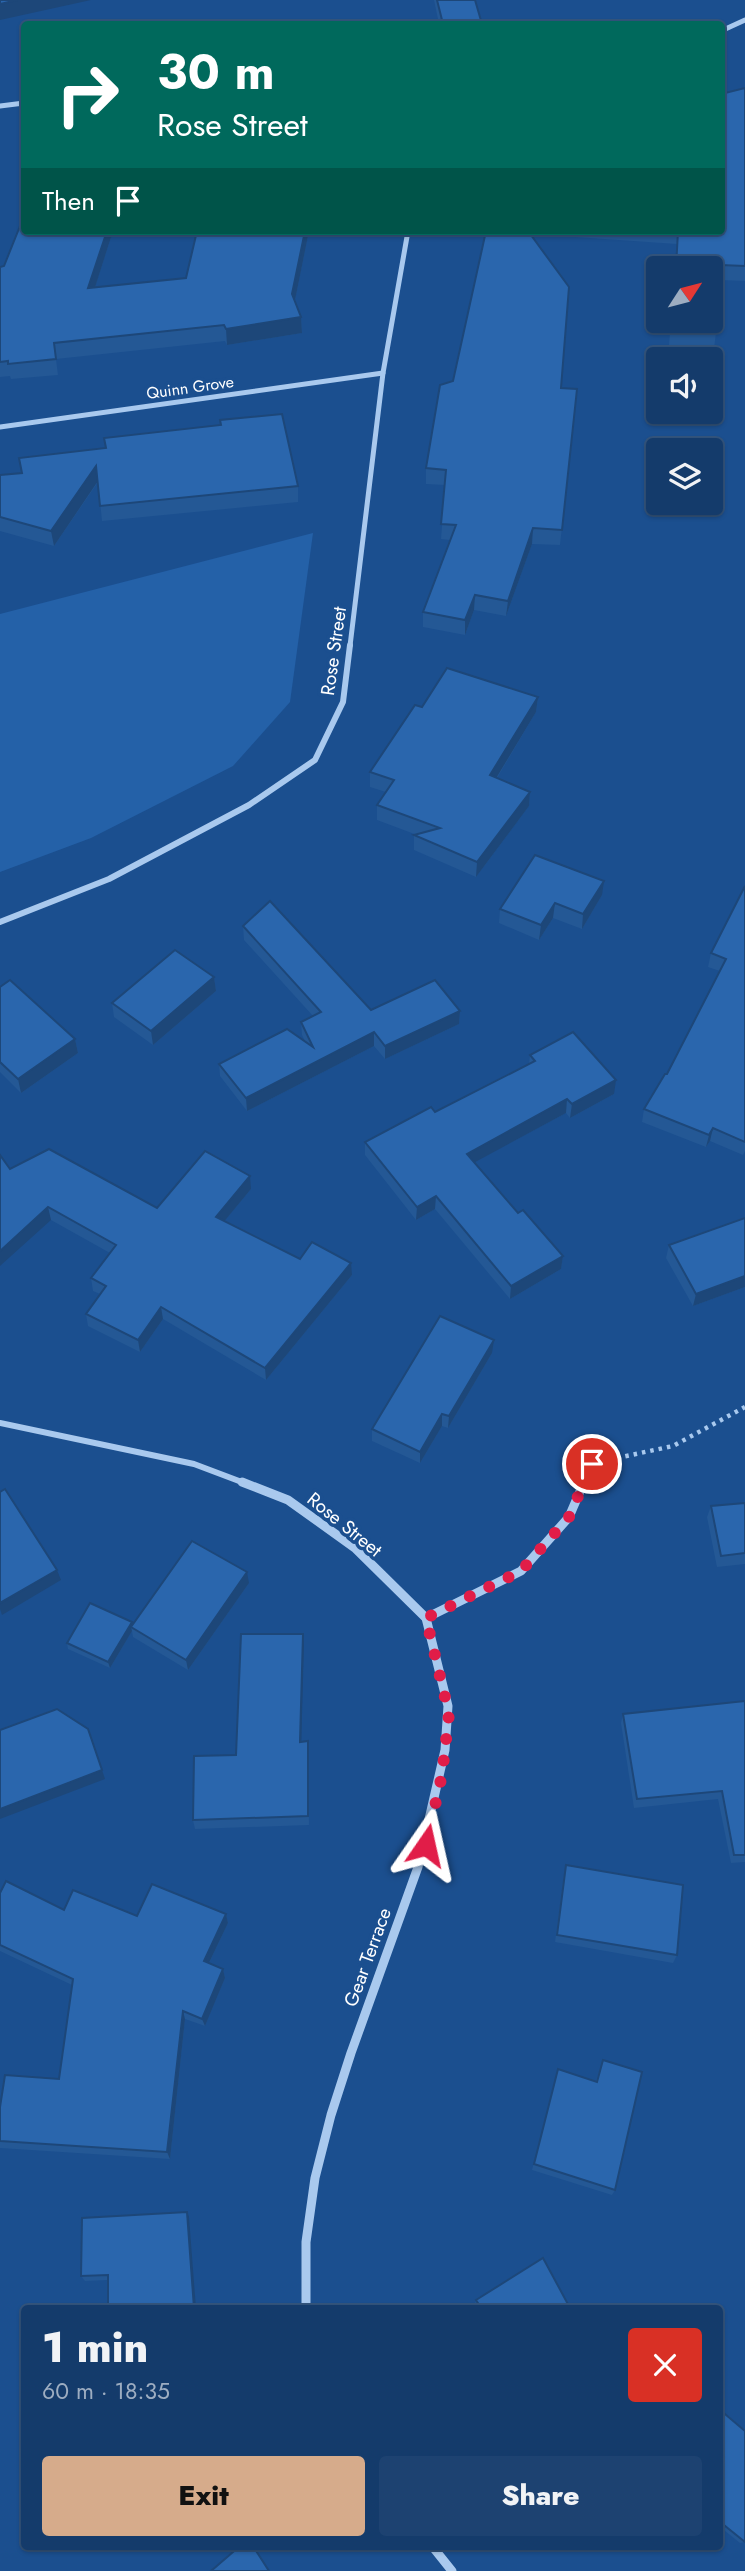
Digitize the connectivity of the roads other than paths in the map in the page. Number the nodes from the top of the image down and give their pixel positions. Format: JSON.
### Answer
{"nodes":[{"id":1,"x":745,"y":20,"type":"edge"},
{"id":2,"x":725,"y":29,"type":"edge"},
{"id":3,"x":21,"y":103,"type":"edge"},
{"id":4,"x":0,"y":106,"type":"edge"},
{"id":5,"x":407,"y":235,"type":"edge"},
{"id":6,"x":383,"y":373,"type":"junction"},
{"id":7,"x":0,"y":427,"type":"edge"},
{"id":8,"x":0,"y":922,"type":"edge"},
{"id":9,"x":0,"y":1423,"type":"edge"},
{"id":10,"x":592,"y":1464,"type":"road end"},
{"id":11,"x":426,"y":1618,"type":"junction"},
{"id":12,"x":306,"y":2305,"type":"edge"},
{"id":13,"x":435,"y":2550,"type":"edge"},
{"id":14,"x":452,"y":2571,"type":"edge"}],
"edges":[{"from":1,"to":2,"type":"street"},
{"from":3,"to":4,"type":"street"},
{"from":5,"to":6,"type":"street","name":"Rose Street"},
{"from":6,"to":7,"type":"street","name":"Quinn Grove"},
{"from":6,"to":8,"type":"street","name":"Rose Street"},
{"from":9,"to":11,"type":"street","name":"Rose Street"},
{"from":10,"to":11,"type":"street"},
{"from":11,"to":12,"type":"street","name":"Gear Terrace"},
{"from":13,"to":14,"type":"street"}]}
